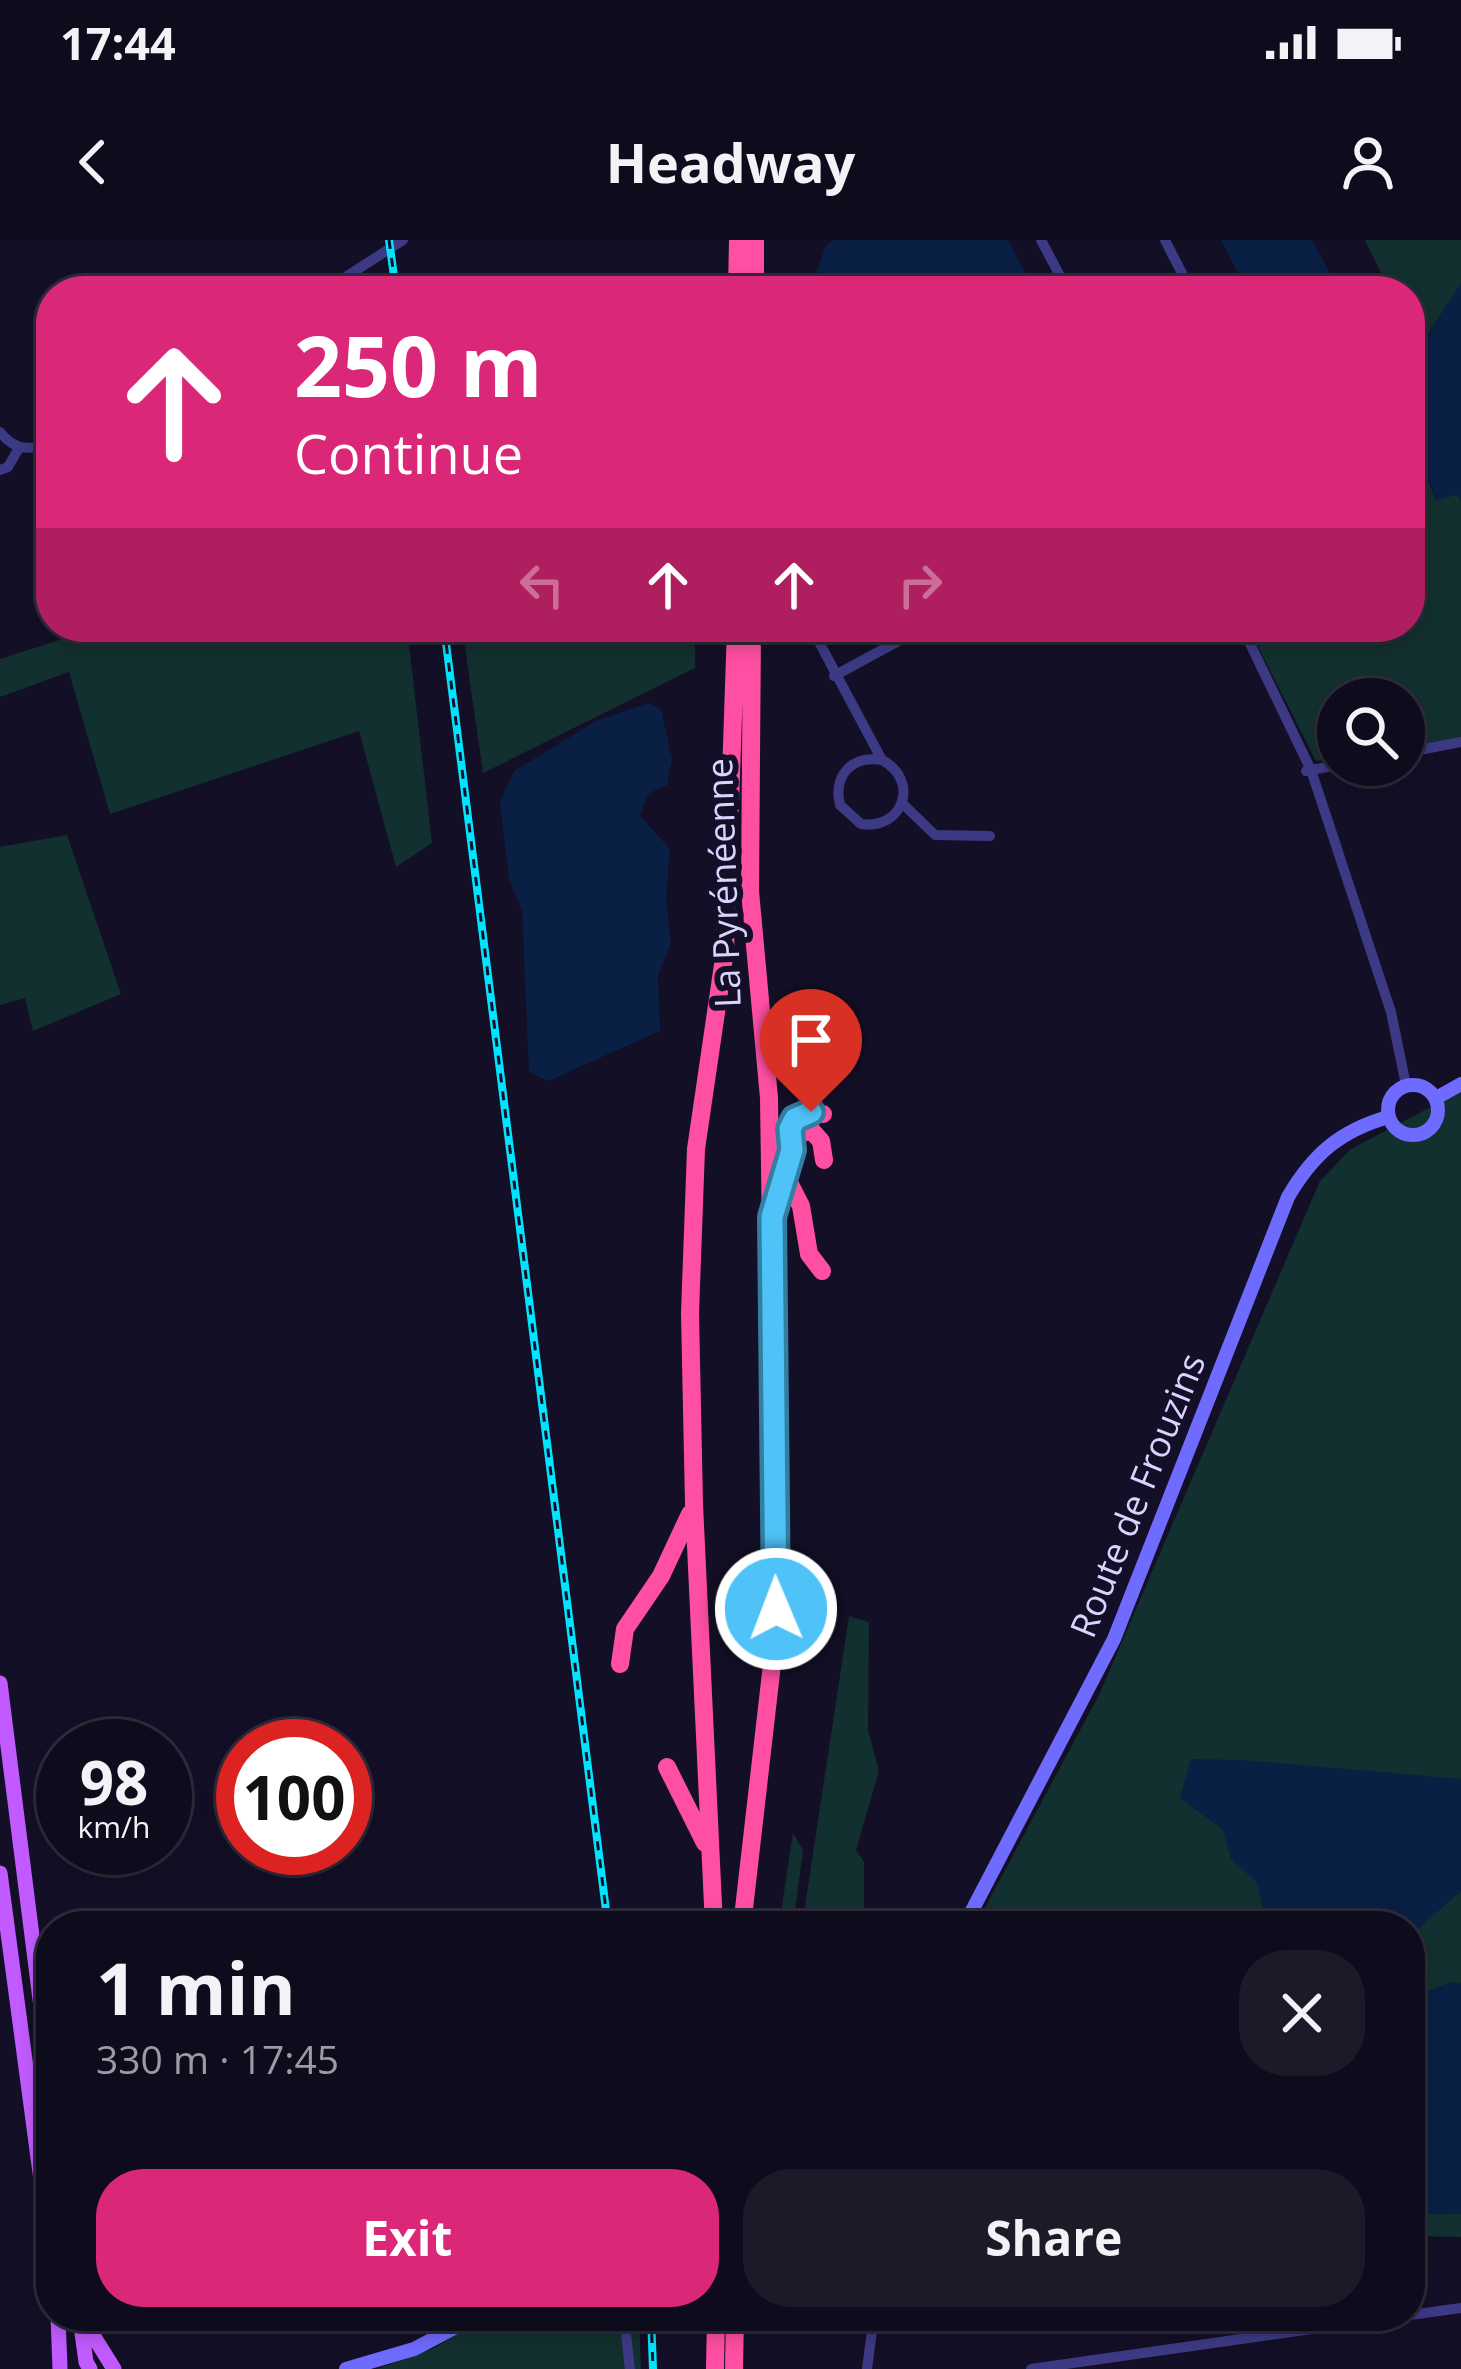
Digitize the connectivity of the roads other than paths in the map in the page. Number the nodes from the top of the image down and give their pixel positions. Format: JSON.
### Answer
{"nodes":[{"id":1,"x":404,"y":240,"type":"edge"},
{"id":2,"x":738,"y":240,"type":"edge"},
{"id":3,"x":755,"y":240,"type":"edge"},
{"id":4,"x":1041,"y":240,"type":"edge"},
{"id":5,"x":1165,"y":240,"type":"edge"},
{"id":6,"x":348,"y":276,"type":"edge"},
{"id":7,"x":737,"y":276,"type":"edge"},
{"id":8,"x":755,"y":276,"type":"edge"},
{"id":9,"x":1060,"y":276,"type":"edge"},
{"id":10,"x":1183,"y":276,"type":"edge"},
{"id":11,"x":0,"y":432,"type":"edge"},
{"id":12,"x":36,"y":446,"type":"edge"},
{"id":13,"x":20,"y":448,"type":"junction"},
{"id":14,"x":0,"y":470,"type":"edge"},
{"id":15,"x":735,"y":642,"type":"edge"},
{"id":16,"x":752,"y":642,"type":"edge"},
{"id":17,"x":818,"y":642,"type":"edge"},
{"id":18,"x":896,"y":642,"type":"edge"},
{"id":19,"x":1249,"y":642,"type":"edge"},
{"id":20,"x":834,"y":676,"type":"junction"},
{"id":21,"x":1461,"y":742,"type":"edge"},
{"id":22,"x":1425,"y":749,"type":"edge"},
{"id":23,"x":882,"y":760,"type":"junction"},
{"id":24,"x":1317,"y":769,"type":"edge"},
{"id":25,"x":1308,"y":771,"type":"junction"},
{"id":26,"x":903,"y":804,"type":"junction"},
{"id":27,"x":990,"y":836,"type":"dead end"},
{"id":28,"x":1461,"y":1084,"type":"edge"},
{"id":29,"x":1406,"y":1085,"type":"junction"},
{"id":30,"x":1436,"y":1098,"type":"junction"},
{"id":31,"x":823,"y":1114,"type":"dead end"},
{"id":32,"x":1388,"y":1117,"type":"junction"},
{"id":33,"x":770,"y":1146,"type":"junction"},
{"id":34,"x":792,"y":1150,"type":"junction"},
{"id":35,"x":824,"y":1160,"type":"dead end"},
{"id":36,"x":785,"y":1174,"type":"junction"},
{"id":37,"x":801,"y":1206,"type":"junction"},
{"id":38,"x":772,"y":1217,"type":"junction"},
{"id":39,"x":822,"y":1271,"type":"dead end"},
{"id":40,"x":694,"y":1504,"type":"junction"},
{"id":41,"x":620,"y":1664,"type":"dead end"},
{"id":42,"x":0,"y":1683,"type":"edge"},
{"id":43,"x":667,"y":1767,"type":"dead end"},
{"id":44,"x":711,"y":1858,"type":"junction"},
{"id":45,"x":0,"y":1873,"type":"edge"},
{"id":46,"x":713,"y":1911,"type":"edge"},
{"id":47,"x":744,"y":1911,"type":"edge"},
{"id":48,"x":972,"y":1911,"type":"edge"},
{"id":49,"x":36,"y":1967,"type":"edge"},
{"id":50,"x":36,"y":2143,"type":"edge"},
{"id":51,"x":1461,"y":2308,"type":"edge"},
{"id":52,"x":1425,"y":2313,"type":"edge"},
{"id":53,"x":59,"y":2331,"type":"edge"},
{"id":54,"x":82,"y":2331,"type":"edge"},
{"id":55,"x":90,"y":2331,"type":"edge"},
{"id":56,"x":449,"y":2331,"type":"edge"},
{"id":57,"x":625,"y":2331,"type":"edge"},
{"id":58,"x":716,"y":2331,"type":"edge"},
{"id":59,"x":735,"y":2331,"type":"edge"},
{"id":60,"x":872,"y":2331,"type":"edge"},
{"id":61,"x":1300,"y":2331,"type":"edge"},
{"id":62,"x":60,"y":2369,"type":"edge"},
{"id":63,"x":91,"y":2369,"type":"edge"},
{"id":64,"x":114,"y":2369,"type":"edge"},
{"id":65,"x":346,"y":2369,"type":"edge"},
{"id":66,"x":629,"y":2369,"type":"edge"},
{"id":67,"x":715,"y":2369,"type":"edge"},
{"id":68,"x":734,"y":2369,"type":"edge"},
{"id":69,"x":868,"y":2369,"type":"edge"},
{"id":70,"x":1031,"y":2369,"type":"edge"}],
"edges":[{"from":1,"to":6,"type":"street"},
{"from":2,"to":7,"type":"highway"},
{"from":3,"to":8,"type":"highway"},
{"from":4,"to":9,"type":"street"},
{"from":5,"to":10,"type":"street"},
{"from":11,"to":13,"type":"street"},
{"from":12,"to":13,"type":"street"},
{"from":13,"to":14,"type":"street"},
{"from":15,"to":40,"type":"highway","name":"La Pyrénéenne"},
{"from":16,"to":33,"type":"highway","name":"La Pyrénéenne"},
{"from":17,"to":20,"type":"street"},
{"from":18,"to":20,"type":"street"},
{"from":19,"to":25,"type":"street"},
{"from":20,"to":23,"type":"street"},
{"from":21,"to":22,"type":"street"},
{"from":23,"to":26,"type":"street"},
{"from":23,"to":26,"type":"street"},
{"from":24,"to":25,"type":"street"},
{"from":25,"to":29,"type":"street"},
{"from":26,"to":27,"type":"street"},
{"from":28,"to":30,"type":"main road","name":"Route de Frouzins"},
{"from":29,"to":30,"type":"main road"},
{"from":29,"to":32,"type":"main road"},
{"from":30,"to":32,"type":"main road","name":"Route de Frouzins"},
{"from":31,"to":34,"type":"highway"},
{"from":32,"to":48,"type":"main road","name":"Route de Frouzins"},
{"from":33,"to":36,"type":"highway"},
{"from":33,"to":38,"type":"highway","name":"La Pyrénéenne"},
{"from":34,"to":35,"type":"highway"},
{"from":34,"to":36,"type":"highway"},
{"from":34,"to":37,"type":"highway"},
{"from":36,"to":37,"type":"highway"},
{"from":36,"to":38,"type":"highway"},
{"from":37,"to":39,"type":"highway"},
{"from":38,"to":47,"type":"highway","name":"La Pyrénéenne"},
{"from":40,"to":41,"type":"highway"},
{"from":40,"to":44,"type":"highway","name":"La Pyrénéenne"},
{"from":42,"to":49,"type":"main road"},
{"from":43,"to":44,"type":"highway"},
{"from":44,"to":46,"type":"highway","name":"La Pyrénéenne"},
{"from":45,"to":50,"type":"main road"},
{"from":51,"to":52,"type":"street"},
{"from":53,"to":62,"type":"main road"},
{"from":54,"to":63,"type":"main road"},
{"from":55,"to":64,"type":"main road"},
{"from":56,"to":65,"type":"main road"},
{"from":57,"to":66,"type":"street"},
{"from":58,"to":67,"type":"highway"},
{"from":59,"to":68,"type":"highway"},
{"from":60,"to":69,"type":"street"},
{"from":61,"to":70,"type":"street"}]}
